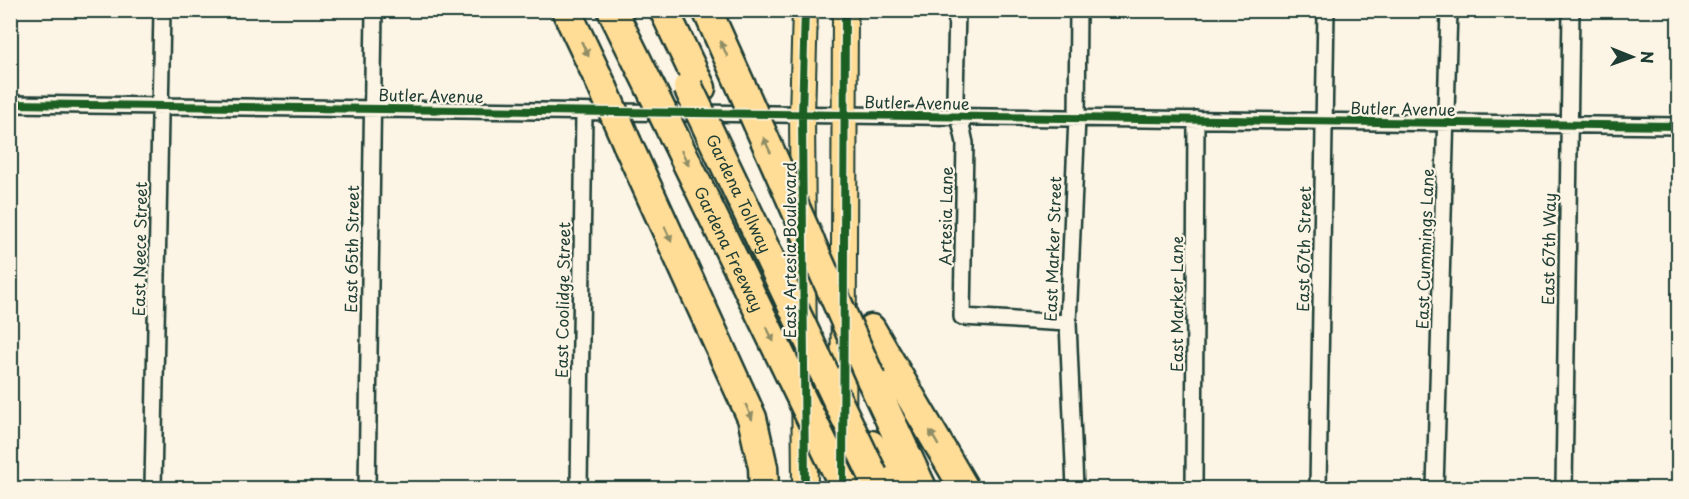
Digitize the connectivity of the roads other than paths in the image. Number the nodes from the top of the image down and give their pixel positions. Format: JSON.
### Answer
{"nodes":[{"id":1,"x":162,"y":10,"type":"edge"},
{"id":2,"x":374,"y":10,"type":"edge"},
{"id":3,"x":566,"y":10,"type":"edge"},
{"id":4,"x":612,"y":10,"type":"edge"},
{"id":5,"x":650,"y":10,"type":"edge"},
{"id":6,"x":664,"y":10,"type":"edge"},
{"id":7,"x":707,"y":10,"type":"edge"},
{"id":8,"x":805,"y":10,"type":"edge"},
{"id":9,"x":845,"y":10,"type":"edge"},
{"id":10,"x":957,"y":10,"type":"edge"},
{"id":11,"x":1078,"y":10,"type":"edge"},
{"id":12,"x":1326,"y":10,"type":"edge"},
{"id":13,"x":1449,"y":10,"type":"edge"},
{"id":14,"x":1571,"y":10,"type":"edge"},
{"id":15,"x":694,"y":88,"type":"junction"},
{"id":16,"x":10,"y":104,"type":"edge"},
{"id":17,"x":161,"y":106,"type":"junction"},
{"id":18,"x":372,"y":109,"type":"junction"},
{"id":19,"x":584,"y":112,"type":"junction"},
{"id":20,"x":802,"y":115,"type":"junction"},
{"id":21,"x":844,"y":116,"type":"junction"},
{"id":22,"x":957,"y":117,"type":"junction"},
{"id":23,"x":1077,"y":118,"type":"junction"},
{"id":24,"x":1196,"y":120,"type":"junction"},
{"id":25,"x":1325,"y":121,"type":"junction"},
{"id":26,"x":1447,"y":123,"type":"junction"},
{"id":27,"x":1569,"y":124,"type":"junction"},
{"id":28,"x":1678,"y":126,"type":"edge"},
{"id":29,"x":801,"y":217,"type":"junction"},
{"id":30,"x":1068,"y":323,"type":"junction"},
{"id":31,"x":881,"y":484,"type":"edge"},
{"id":32,"x":153,"y":489,"type":"edge"},
{"id":33,"x":367,"y":489,"type":"edge"},
{"id":34,"x":579,"y":489,"type":"edge"},
{"id":35,"x":764,"y":489,"type":"edge"},
{"id":36,"x":805,"y":489,"type":"edge"},
{"id":37,"x":844,"y":489,"type":"edge"},
{"id":38,"x":922,"y":489,"type":"edge"},
{"id":39,"x":964,"y":489,"type":"edge"},
{"id":40,"x":1075,"y":489,"type":"edge"},
{"id":41,"x":1194,"y":489,"type":"edge"},
{"id":42,"x":1318,"y":489,"type":"edge"},
{"id":43,"x":1435,"y":489,"type":"edge"},
{"id":44,"x":1564,"y":489,"type":"edge"}],
"edges":[{"from":1,"to":17,"type":"street","name":"East Neece Street"},
{"from":2,"to":18,"type":"street","name":"East 65th Street"},
{"from":3,"to":35,"type":"highway","one_way":true,"bridge":true},
{"from":4,"to":37,"type":"highway","name":"Gardena Freeway","one_way":true,"bridge":true},
{"from":5,"to":15,"type":"highway","name":"Gardena Tollway"},
{"from":6,"to":15,"type":"highway","name":"Gardena Tollway"},
{"from":29,"to":7,"type":"highway","one_way":true,"bridge":true},
{"from":8,"to":20,"type":"main road","name":"East Artesia Boulevard"},
{"from":9,"to":21,"type":"main road"},
{"from":10,"to":22,"type":"street","name":"Artesia Lane"},
{"from":11,"to":23,"type":"street","name":"East Marker Street"},
{"from":12,"to":25,"type":"street","name":"East 67th Street"},
{"from":13,"to":26,"type":"street","name":"East Cummings Lane"},
{"from":14,"to":27,"type":"street","name":"East 67th Way"},
{"from":15,"to":31,"type":"highway","name":"Gardena Tollway","bridge":true},
{"from":15,"to":31,"type":"highway","name":"Gardena Tollway"},
{"from":16,"to":17,"type":"street","name":"Butler Avenue"},
{"from":17,"to":18,"type":"street","name":"Butler Avenue"},
{"from":17,"to":32,"type":"street","name":"East Neece Street"},
{"from":18,"to":19,"type":"street","name":"Butler Avenue"},
{"from":18,"to":33,"type":"street","name":"East 65th Street"},
{"from":19,"to":20,"type":"street","name":"Butler Avenue"},
{"from":19,"to":34,"type":"street","name":"East Coolidge Street"},
{"from":20,"to":21,"type":"street","name":"Butler Avenue"},
{"from":20,"to":36,"type":"main road","name":"East Artesia Boulevard"},
{"from":21,"to":22,"type":"street","name":"Butler Avenue"},
{"from":21,"to":37,"type":"main road"},
{"from":22,"to":23,"type":"street","name":"Butler Avenue"},
{"from":22,"to":30,"type":"street","name":"Artesia Lane"},
{"from":23,"to":24,"type":"street","name":"Butler Avenue"},
{"from":23,"to":30,"type":"street","name":"East Marker Street"},
{"from":24,"to":25,"type":"street","name":"Butler Avenue"},
{"from":24,"to":41,"type":"street","name":"East Marker Lane"},
{"from":25,"to":26,"type":"street","name":"Butler Avenue"},
{"from":25,"to":42,"type":"street","name":"East 67th Street"},
{"from":26,"to":27,"type":"street","name":"Butler Avenue"},
{"from":26,"to":43,"type":"street","name":"East Cummings Lane"},
{"from":27,"to":28,"type":"street","name":"Butler Avenue"},
{"from":27,"to":44,"type":"street","name":"East 67th Way"},
{"from":29,"to":38,"type":"highway","bridge":true},
{"from":39,"to":29,"type":"highway","one_way":true,"bridge":true},
{"from":30,"to":40,"type":"street","name":"East Marker Street"}]}
